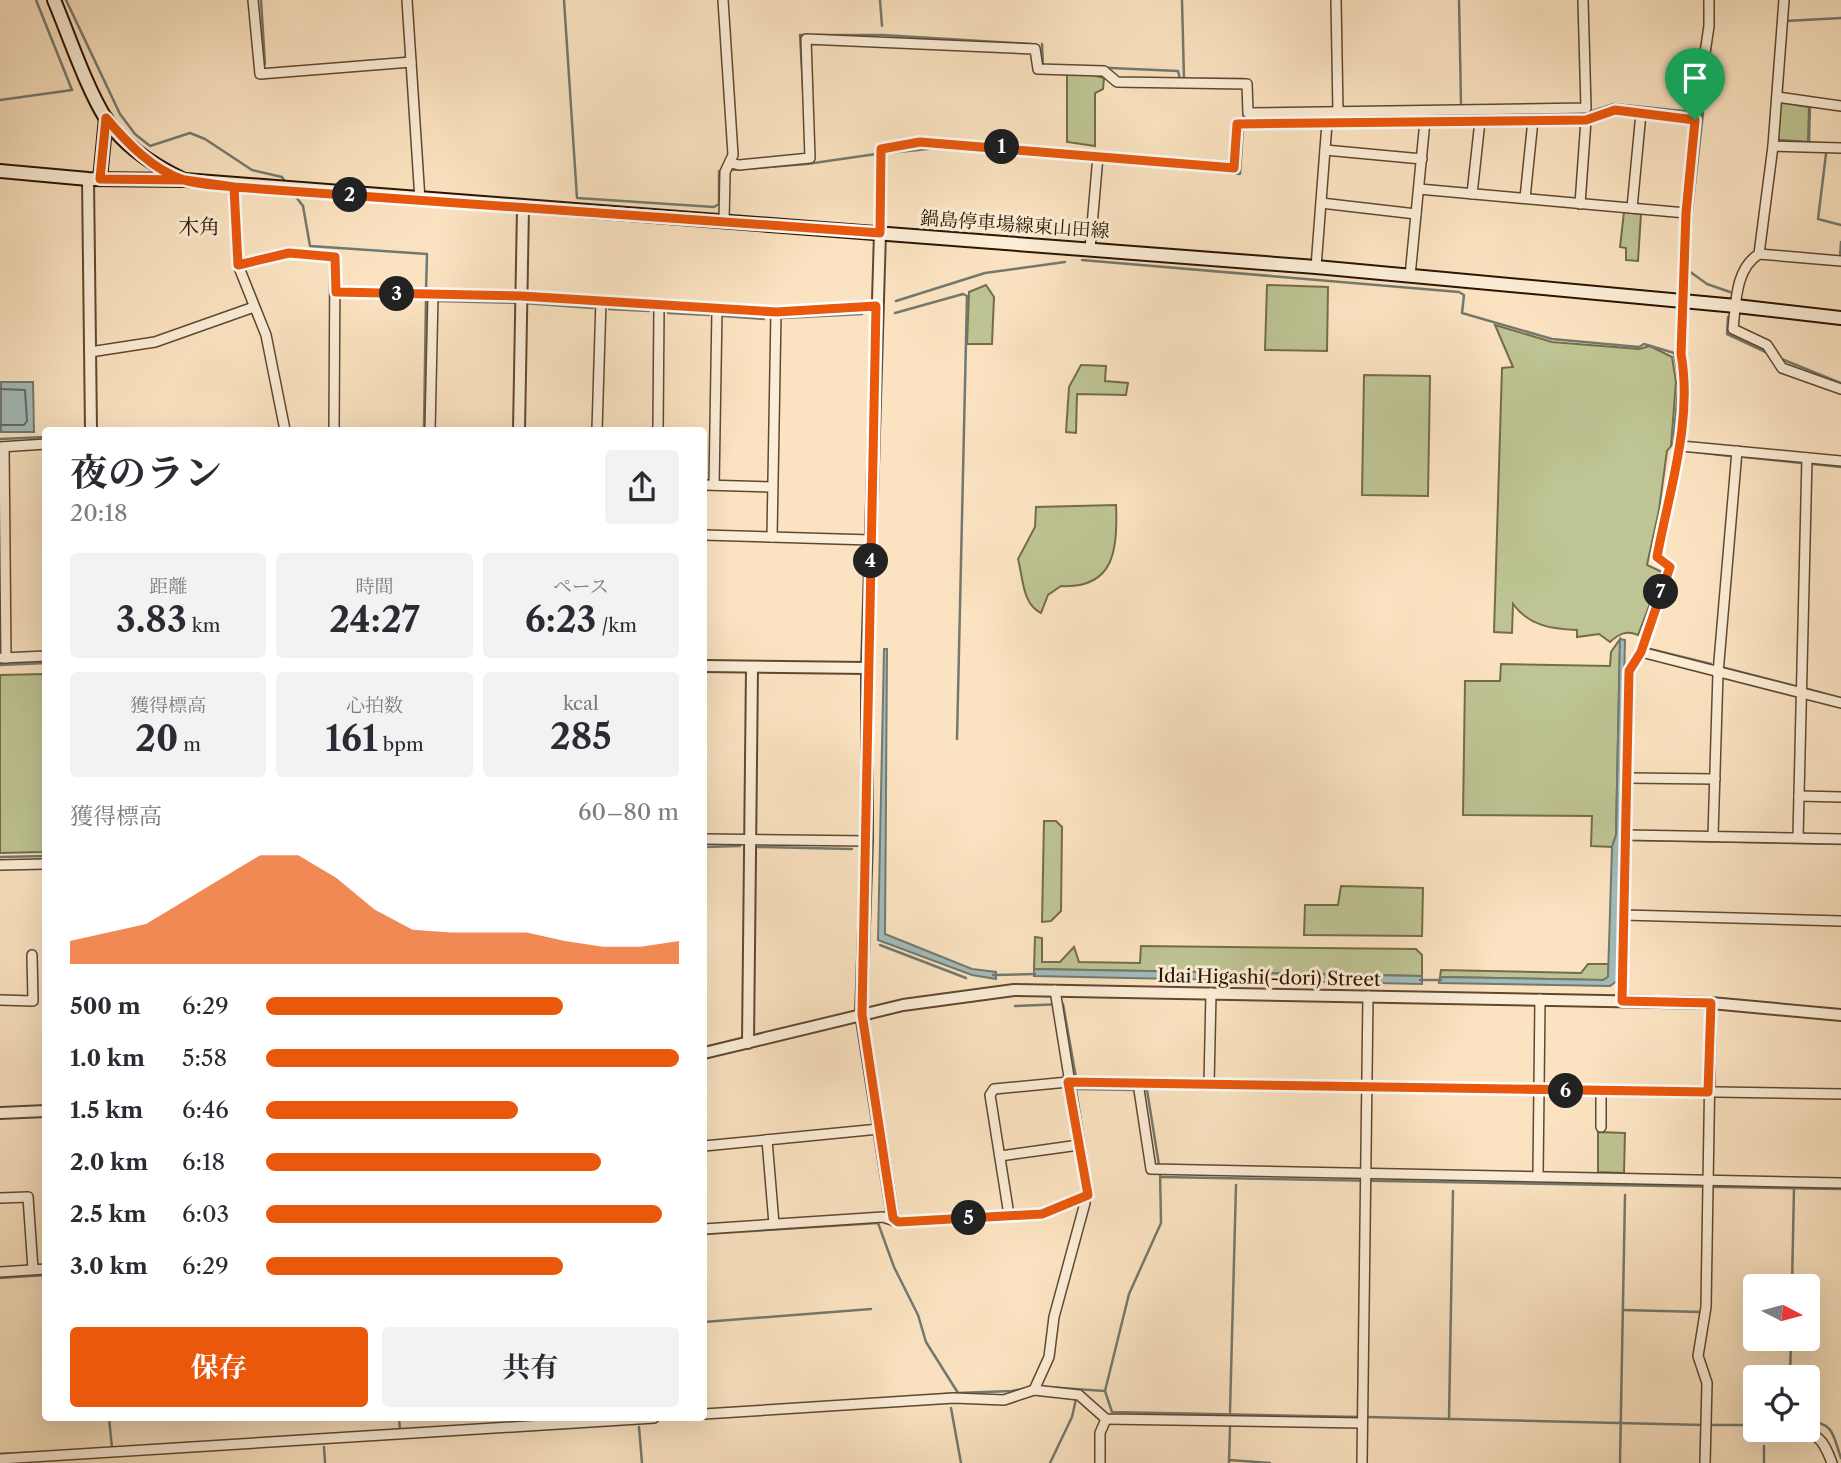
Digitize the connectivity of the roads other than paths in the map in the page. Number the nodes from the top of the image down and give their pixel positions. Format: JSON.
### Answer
{"nodes":[{"id":1,"x":54,"y":0,"type":"edge"},
{"id":2,"x":253,"y":0,"type":"edge"},
{"id":3,"x":407,"y":0,"type":"edge"},
{"id":4,"x":723,"y":0,"type":"edge"},
{"id":5,"x":1336,"y":0,"type":"edge"},
{"id":6,"x":1583,"y":0,"type":"edge"},
{"id":7,"x":1709,"y":0,"type":"edge"},
{"id":8,"x":1784,"y":0,"type":"edge"},
{"id":9,"x":411,"y":62,"type":"junction"},
{"id":10,"x":1777,"y":97,"type":"junction"},
{"id":11,"x":1841,"y":106,"type":"edge"},
{"id":12,"x":1338,"y":112,"type":"junction"},
{"id":13,"x":1641,"y":113,"type":"junction"},
{"id":14,"x":1696,"y":115,"type":"junction"},
{"id":15,"x":106,"y":118,"type":"junction"},
{"id":16,"x":1533,"y":120,"type":"junction"},
{"id":17,"x":1586,"y":120,"type":"junction"},
{"id":18,"x":1425,"y":121,"type":"junction"},
{"id":19,"x":1480,"y":121,"type":"junction"},
{"id":20,"x":1327,"y":123,"type":"junction"},
{"id":21,"x":1773,"y":146,"type":"junction"},
{"id":22,"x":1841,"y":148,"type":"edge"},
{"id":23,"x":1325,"y":150,"type":"junction"},
{"id":24,"x":1098,"y":156,"type":"junction"},
{"id":25,"x":1422,"y":159,"type":"junction"},
{"id":26,"x":731,"y":163,"type":"junction"},
{"id":27,"x":0,"y":171,"type":"edge"},
{"id":28,"x":94,"y":179,"type":"junction"},
{"id":29,"x":185,"y":180,"type":"junction"},
{"id":30,"x":234,"y":187,"type":"junction"},
{"id":31,"x":1419,"y":189,"type":"junction"},
{"id":32,"x":1472,"y":194,"type":"junction"},
{"id":33,"x":1525,"y":198,"type":"junction"},
{"id":34,"x":420,"y":200,"type":"junction"},
{"id":35,"x":1321,"y":203,"type":"junction"},
{"id":36,"x":1580,"y":204,"type":"junction"},
{"id":37,"x":523,"y":208,"type":"junction"},
{"id":38,"x":1632,"y":208,"type":"junction"},
{"id":39,"x":1686,"y":213,"type":"junction"},
{"id":40,"x":1416,"y":214,"type":"junction"},
{"id":41,"x":724,"y":222,"type":"junction"},
{"id":42,"x":880,"y":233,"type":"junction"},
{"id":43,"x":1090,"y":249,"type":"junction"},
{"id":44,"x":1759,"y":254,"type":"junction"},
{"id":45,"x":1841,"y":261,"type":"edge"},
{"id":46,"x":238,"y":265,"type":"junction"},
{"id":47,"x":1316,"y":267,"type":"junction"},
{"id":48,"x":1410,"y":276,"type":"junction"},
{"id":49,"x":336,"y":292,"type":"junction"},
{"id":50,"x":428,"y":295,"type":"junction"},
{"id":51,"x":521,"y":296,"type":"junction"},
{"id":52,"x":601,"y":300,"type":"junction"},
{"id":53,"x":1684,"y":301,"type":"junction"},
{"id":54,"x":659,"y":305,"type":"junction"},
{"id":55,"x":876,"y":306,"type":"junction"},
{"id":56,"x":1736,"y":306,"type":"junction"},
{"id":57,"x":254,"y":307,"type":"junction"},
{"id":58,"x":717,"y":310,"type":"junction"},
{"id":59,"x":776,"y":312,"type":"junction"},
{"id":60,"x":1841,"y":318,"type":"edge"},
{"id":61,"x":90,"y":352,"type":"junction"},
{"id":62,"x":1841,"y":389,"type":"edge"},
{"id":63,"x":91,"y":427,"type":"edge"},
{"id":64,"x":284,"y":427,"type":"edge"},
{"id":65,"x":334,"y":427,"type":"edge"},
{"id":66,"x":430,"y":427,"type":"edge"},
{"id":67,"x":519,"y":427,"type":"edge"},
{"id":68,"x":597,"y":427,"type":"edge"},
{"id":69,"x":658,"y":427,"type":"edge"},
{"id":70,"x":42,"y":444,"type":"edge"},
{"id":71,"x":1681,"y":446,"type":"junction"},
{"id":72,"x":2,"y":447,"type":"edge"},
{"id":73,"x":1737,"y":451,"type":"junction"},
{"id":74,"x":1807,"y":458,"type":"junction"},
{"id":75,"x":1841,"y":461,"type":"edge"},
{"id":76,"x":707,"y":485,"type":"edge"},
{"id":77,"x":714,"y":485,"type":"junction"},
{"id":78,"x":772,"y":487,"type":"junction"},
{"id":79,"x":707,"y":535,"type":"edge"},
{"id":80,"x":772,"y":537,"type":"junction"},
{"id":81,"x":872,"y":540,"type":"junction"},
{"id":82,"x":1641,"y":652,"type":"junction"},
{"id":83,"x":42,"y":656,"type":"edge"},
{"id":84,"x":3,"y":658,"type":"edge"},
{"id":85,"x":707,"y":666,"type":"edge"},
{"id":86,"x":752,"y":667,"type":"junction"},
{"id":87,"x":867,"y":668,"type":"junction"},
{"id":88,"x":1718,"y":673,"type":"junction"},
{"id":89,"x":1802,"y":694,"type":"junction"},
{"id":90,"x":1841,"y":704,"type":"edge"},
{"id":91,"x":1627,"y":778,"type":"junction"},
{"id":92,"x":1715,"y":779,"type":"junction"},
{"id":93,"x":1799,"y":796,"type":"junction"},
{"id":94,"x":1841,"y":797,"type":"edge"},
{"id":95,"x":1626,"y":835,"type":"junction"},
{"id":96,"x":1713,"y":836,"type":"junction"},
{"id":97,"x":1798,"y":838,"type":"junction"},
{"id":98,"x":707,"y":839,"type":"edge"},
{"id":99,"x":750,"y":839,"type":"junction"},
{"id":100,"x":1841,"y":839,"type":"edge"},
{"id":101,"x":867,"y":841,"type":"junction"},
{"id":102,"x":42,"y":864,"type":"edge"},
{"id":103,"x":0,"y":865,"type":"edge"},
{"id":104,"x":1624,"y":915,"type":"junction"},
{"id":105,"x":1841,"y":921,"type":"edge"},
{"id":106,"x":32,"y":955,"type":"dead end"},
{"id":107,"x":1212,"y":993,"type":"junction"},
{"id":108,"x":1368,"y":996,"type":"junction"},
{"id":109,"x":1057,"y":999,"type":"junction"},
{"id":110,"x":1540,"y":999,"type":"junction"},
{"id":111,"x":0,"y":1000,"type":"edge"},
{"id":112,"x":1622,"y":1001,"type":"junction"},
{"id":113,"x":1711,"y":1003,"type":"junction"},
{"id":114,"x":862,"y":1014,"type":"junction"},
{"id":115,"x":1841,"y":1015,"type":"edge"},
{"id":116,"x":748,"y":1043,"type":"junction"},
{"id":117,"x":707,"y":1052,"type":"edge"},
{"id":118,"x":1074,"y":1082,"type":"junction"},
{"id":119,"x":1209,"y":1084,"type":"junction"},
{"id":120,"x":1139,"y":1087,"type":"junction"},
{"id":121,"x":1366,"y":1087,"type":"junction"},
{"id":122,"x":1539,"y":1091,"type":"junction"},
{"id":123,"x":1601,"y":1091,"type":"junction"},
{"id":124,"x":1708,"y":1092,"type":"junction"},
{"id":125,"x":1841,"y":1094,"type":"edge"},
{"id":126,"x":42,"y":1111,"type":"edge"},
{"id":127,"x":0,"y":1113,"type":"edge"},
{"id":128,"x":1601,"y":1127,"type":"dead end"},
{"id":129,"x":879,"y":1129,"type":"junction"},
{"id":130,"x":767,"y":1140,"type":"junction"},
{"id":131,"x":1079,"y":1145,"type":"junction"},
{"id":132,"x":707,"y":1146,"type":"edge"},
{"id":133,"x":1000,"y":1156,"type":"junction"},
{"id":134,"x":1538,"y":1175,"type":"junction"},
{"id":135,"x":1364,"y":1178,"type":"junction"},
{"id":136,"x":1841,"y":1183,"type":"edge"},
{"id":137,"x":1707,"y":1185,"type":"junction"},
{"id":138,"x":1084,"y":1197,"type":"junction"},
{"id":139,"x":0,"y":1198,"type":"edge"},
{"id":140,"x":1009,"y":1215,"type":"junction"},
{"id":141,"x":893,"y":1218,"type":"junction"},
{"id":142,"x":774,"y":1224,"type":"junction"},
{"id":143,"x":707,"y":1229,"type":"edge"},
{"id":144,"x":33,"y":1269,"type":"junction"},
{"id":145,"x":42,"y":1269,"type":"edge"},
{"id":146,"x":0,"y":1272,"type":"edge"},
{"id":147,"x":1034,"y":1387,"type":"junction"},
{"id":148,"x":707,"y":1414,"type":"edge"},
{"id":149,"x":1106,"y":1419,"type":"junction"},
{"id":150,"x":1362,"y":1419,"type":"junction"},
{"id":151,"x":606,"y":1421,"type":"edge"},
{"id":152,"x":1820,"y":1438,"type":"edge"},
{"id":153,"x":0,"y":1459,"type":"edge"},
{"id":154,"x":1362,"y":1462,"type":"edge"},
{"id":155,"x":1100,"y":1463,"type":"edge"},
{"id":156,"x":1705,"y":1463,"type":"edge"},
{"id":157,"x":1832,"y":1463,"type":"edge"}],
"edges":[{"from":1,"to":15,"type":"main road","name":"鍋島停車場線東山田線"},
{"from":2,"to":9,"type":"street"},
{"from":3,"to":9,"type":"street"},
{"from":4,"to":26,"type":"street"},
{"from":5,"to":12,"type":"street"},
{"from":6,"to":12,"type":"street"},
{"from":7,"to":14,"type":"street"},
{"from":8,"to":10,"type":"street"},
{"from":9,"to":34,"type":"street"},
{"from":10,"to":11,"type":"street"},
{"from":10,"to":21,"type":"street"},
{"from":12,"to":26,"type":"street"},
{"from":13,"to":14,"type":"street"},
{"from":13,"to":17,"type":"street"},
{"from":13,"to":38,"type":"street"},
{"from":14,"to":39,"type":"street"},
{"from":15,"to":28,"type":"main road"},
{"from":15,"to":29,"type":"main road","name":"鍋島停車場線東山田線"},
{"from":16,"to":17,"type":"street"},
{"from":16,"to":19,"type":"street"},
{"from":16,"to":33,"type":"street"},
{"from":17,"to":36,"type":"street"},
{"from":18,"to":19,"type":"street"},
{"from":18,"to":20,"type":"street"},
{"from":18,"to":25,"type":"street"},
{"from":19,"to":32,"type":"street"},
{"from":20,"to":23,"type":"street"},
{"from":20,"to":24,"type":"street"},
{"from":21,"to":22,"type":"street"},
{"from":21,"to":44,"type":"street"},
{"from":23,"to":25,"type":"street"},
{"from":23,"to":35,"type":"street"},
{"from":24,"to":42,"type":"street"},
{"from":24,"to":43,"type":"street"},
{"from":25,"to":31,"type":"street"},
{"from":26,"to":41,"type":"street"},
{"from":27,"to":28,"type":"main road","name":"鍋島停車場線東山田線"},
{"from":28,"to":29,"type":"main road","name":"鍋島停車場線東山田線"},
{"from":28,"to":61,"type":"street"},
{"from":29,"to":30,"type":"main road","name":"鍋島停車場線東山田線"},
{"from":30,"to":34,"type":"main road","name":"鍋島停車場線東山田線"},
{"from":30,"to":46,"type":"street"},
{"from":31,"to":32,"type":"street"},
{"from":31,"to":40,"type":"street"},
{"from":32,"to":33,"type":"street"},
{"from":33,"to":36,"type":"street"},
{"from":34,"to":37,"type":"main road","name":"鍋島停車場線東山田線"},
{"from":35,"to":40,"type":"street"},
{"from":35,"to":47,"type":"street"},
{"from":36,"to":38,"type":"street"},
{"from":37,"to":41,"type":"main road","name":"鍋島停車場線東山田線"},
{"from":37,"to":51,"type":"street"},
{"from":38,"to":39,"type":"street"},
{"from":39,"to":53,"type":"street"},
{"from":40,"to":48,"type":"street"},
{"from":41,"to":42,"type":"main road","name":"鍋島停車場線東山田線"},
{"from":42,"to":43,"type":"main road","name":"鍋島停車場線東山田線"},
{"from":42,"to":55,"type":"street"},
{"from":43,"to":47,"type":"main road","name":"鍋島停車場線東山田線"},
{"from":44,"to":45,"type":"street"},
{"from":44,"to":56,"type":"street"},
{"from":46,"to":49,"type":"street"},
{"from":46,"to":57,"type":"street"},
{"from":47,"to":48,"type":"main road","name":"鍋島停車場線東山田線"},
{"from":48,"to":53,"type":"main road","name":"鍋島停車場線東山田線"},
{"from":49,"to":50,"type":"street"},
{"from":49,"to":65,"type":"street"},
{"from":50,"to":51,"type":"street"},
{"from":50,"to":66,"type":"street"},
{"from":51,"to":52,"type":"street"},
{"from":51,"to":67,"type":"street"},
{"from":52,"to":54,"type":"street"},
{"from":52,"to":68,"type":"street"},
{"from":53,"to":56,"type":"main road","name":"鍋島停車場線東山田線"},
{"from":53,"to":71,"type":"street"},
{"from":54,"to":58,"type":"street"},
{"from":54,"to":69,"type":"street"},
{"from":55,"to":59,"type":"street"},
{"from":55,"to":81,"type":"street"},
{"from":56,"to":60,"type":"main road","name":"鍋島停車場線東山田線"},
{"from":56,"to":62,"type":"street"},
{"from":57,"to":61,"type":"street"},
{"from":57,"to":64,"type":"street"},
{"from":58,"to":59,"type":"street"},
{"from":58,"to":77,"type":"street"},
{"from":59,"to":78,"type":"street"},
{"from":61,"to":63,"type":"street"},
{"from":70,"to":72,"type":"street"},
{"from":71,"to":73,"type":"street"},
{"from":71,"to":82,"type":"street"},
{"from":72,"to":84,"type":"street"},
{"from":73,"to":74,"type":"street"},
{"from":73,"to":88,"type":"street"},
{"from":74,"to":75,"type":"street"},
{"from":74,"to":89,"type":"street"},
{"from":76,"to":77,"type":"street"},
{"from":77,"to":78,"type":"street"},
{"from":78,"to":80,"type":"street"},
{"from":79,"to":80,"type":"street"},
{"from":80,"to":81,"type":"street"},
{"from":81,"to":87,"type":"street"},
{"from":82,"to":88,"type":"street"},
{"from":82,"to":91,"type":"street"},
{"from":83,"to":84,"type":"street"},
{"from":85,"to":86,"type":"street"},
{"from":86,"to":87,"type":"street"},
{"from":86,"to":99,"type":"street"},
{"from":87,"to":101,"type":"street"},
{"from":88,"to":89,"type":"street"},
{"from":88,"to":92,"type":"street"},
{"from":89,"to":90,"type":"street"},
{"from":89,"to":93,"type":"street"},
{"from":91,"to":92,"type":"street"},
{"from":91,"to":95,"type":"street"},
{"from":92,"to":96,"type":"street"},
{"from":93,"to":94,"type":"street"},
{"from":93,"to":97,"type":"street"},
{"from":95,"to":96,"type":"street"},
{"from":95,"to":104,"type":"street"},
{"from":96,"to":97,"type":"street"},
{"from":97,"to":100,"type":"street"},
{"from":98,"to":99,"type":"street"},
{"from":99,"to":101,"type":"street"},
{"from":99,"to":116,"type":"street"},
{"from":101,"to":114,"type":"street"},
{"from":102,"to":103,"type":"street"},
{"from":104,"to":105,"type":"street"},
{"from":104,"to":112,"type":"street"},
{"from":106,"to":111,"type":"street"},
{"from":107,"to":108,"type":"street","name":"Idai Higashi(-dori) Street"},
{"from":107,"to":109,"type":"street","name":"Idai Higashi(-dori) Street"},
{"from":107,"to":119,"type":"street"},
{"from":108,"to":110,"type":"street","name":"Idai Higashi(-dori) Street"},
{"from":108,"to":121,"type":"street"},
{"from":109,"to":114,"type":"street","name":"Idai Higashi(-dori) Street"},
{"from":109,"to":118,"type":"street"},
{"from":110,"to":112,"type":"street","name":"Idai Higashi(-dori) Street"},
{"from":110,"to":122,"type":"street"},
{"from":112,"to":113,"type":"street","name":"Idai Higashi(-dori) Street"},
{"from":113,"to":115,"type":"street","name":"Idai Higashi(-dori) Street"},
{"from":113,"to":124,"type":"street"},
{"from":114,"to":116,"type":"street","name":"Idai Higashi(-dori) Street"},
{"from":114,"to":129,"type":"street"},
{"from":116,"to":117,"type":"street","name":"Idai Higashi(-dori) Street"},
{"from":118,"to":120,"type":"street"},
{"from":118,"to":131,"type":"street"},
{"from":118,"to":133,"type":"street"},
{"from":119,"to":120,"type":"street"},
{"from":119,"to":121,"type":"street"},
{"from":120,"to":135,"type":"street"},
{"from":121,"to":122,"type":"street"},
{"from":121,"to":135,"type":"street"},
{"from":122,"to":123,"type":"street"},
{"from":122,"to":134,"type":"street"},
{"from":123,"to":124,"type":"street"},
{"from":123,"to":128,"type":"street"},
{"from":124,"to":125,"type":"street"},
{"from":124,"to":137,"type":"street"},
{"from":126,"to":127,"type":"street"},
{"from":129,"to":130,"type":"street"},
{"from":129,"to":141,"type":"street"},
{"from":130,"to":132,"type":"street"},
{"from":130,"to":142,"type":"street"},
{"from":131,"to":133,"type":"street"},
{"from":131,"to":138,"type":"street"},
{"from":133,"to":140,"type":"street"},
{"from":134,"to":135,"type":"street"},
{"from":134,"to":137,"type":"street"},
{"from":135,"to":150,"type":"street"},
{"from":136,"to":137,"type":"street"},
{"from":137,"to":156,"type":"street"},
{"from":138,"to":140,"type":"street"},
{"from":138,"to":147,"type":"street"},
{"from":139,"to":144,"type":"street"},
{"from":140,"to":141,"type":"street"},
{"from":141,"to":142,"type":"street"},
{"from":142,"to":143,"type":"street"},
{"from":144,"to":145,"type":"street"},
{"from":144,"to":146,"type":"street"},
{"from":147,"to":148,"type":"street"},
{"from":147,"to":149,"type":"street"},
{"from":149,"to":150,"type":"street"},
{"from":149,"to":155,"type":"street"},
{"from":150,"to":154,"type":"street"},
{"from":151,"to":153,"type":"street"},
{"from":152,"to":157,"type":"street"}]}
